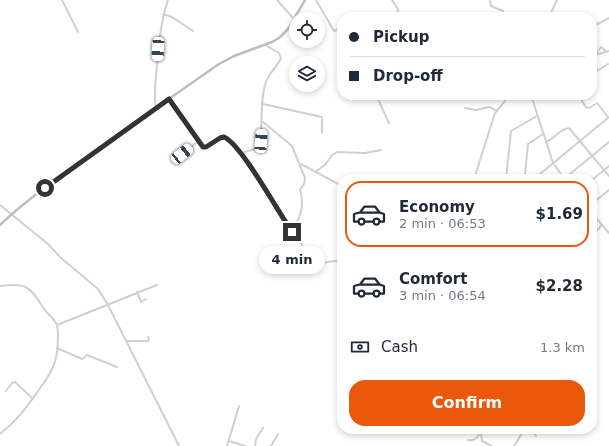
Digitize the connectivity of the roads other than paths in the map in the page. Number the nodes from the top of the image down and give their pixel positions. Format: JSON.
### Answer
{"nodes":[{"id":1,"x":62,"y":0,"type":"edge"},
{"id":2,"x":168,"y":0,"type":"edge"},
{"id":3,"x":278,"y":0,"type":"edge"},
{"id":4,"x":305,"y":0,"type":"edge"},
{"id":5,"x":316,"y":0,"type":"edge"},
{"id":6,"x":392,"y":0,"type":"edge"},
{"id":7,"x":490,"y":0,"type":"edge"},
{"id":8,"x":557,"y":0,"type":"edge"},
{"id":9,"x":298,"y":12,"type":"edge"},
{"id":10,"x":398,"y":12,"type":"edge"},
{"id":11,"x":503,"y":12,"type":"edge"},
{"id":12,"x":551,"y":12,"type":"edge"},
{"id":13,"x":289,"y":13,"type":"edge"},
{"id":14,"x":163,"y":14,"type":"junction"},
{"id":15,"x":609,"y":18,"type":"edge"},
{"id":16,"x":597,"y":25,"type":"edge"},
{"id":17,"x":289,"y":26,"type":"edge"},
{"id":18,"x":337,"y":30,"type":"edge"},
{"id":19,"x":194,"y":31,"type":"dead end"},
{"id":20,"x":78,"y":32,"type":"dead end"},
{"id":21,"x":265,"y":45,"type":"junction"},
{"id":22,"x":597,"y":52,"type":"edge"},
{"id":23,"x":608,"y":52,"type":"edge"},
{"id":24,"x":597,"y":54,"type":"edge"},
{"id":25,"x":608,"y":64,"type":"dead end"},
{"id":26,"x":597,"y":71,"type":"edge"},
{"id":27,"x":169,"y":99,"type":"junction"},
{"id":28,"x":378,"y":100,"type":"edge"},
{"id":29,"x":506,"y":100,"type":"edge"},
{"id":30,"x":533,"y":100,"type":"edge"},
{"id":31,"x":581,"y":100,"type":"edge"},
{"id":32,"x":263,"y":104,"type":"junction"},
{"id":33,"x":156,"y":108,"type":"junction"},
{"id":34,"x":465,"y":108,"type":"dead end"},
{"id":35,"x":497,"y":110,"type":"junction"},
{"id":36,"x":538,"y":116,"type":"junction"},
{"id":37,"x":609,"y":117,"type":"edge"},
{"id":38,"x":262,"y":121,"type":"junction"},
{"id":39,"x":389,"y":122,"type":"dead end"},
{"id":40,"x":322,"y":133,"type":"dead end"},
{"id":41,"x":543,"y":134,"type":"junction"},
{"id":42,"x":580,"y":140,"type":"junction"},
{"id":43,"x":199,"y":141,"type":"junction"},
{"id":44,"x":546,"y":142,"type":"junction"},
{"id":45,"x":609,"y":142,"type":"edge"},
{"id":46,"x":381,"y":150,"type":"dead end"},
{"id":47,"x":182,"y":154,"type":"dead end"},
{"id":48,"x":243,"y":154,"type":"junction"},
{"id":49,"x":593,"y":155,"type":"junction"},
{"id":50,"x":553,"y":163,"type":"junction"},
{"id":51,"x":300,"y":164,"type":"junction"},
{"id":52,"x":609,"y":166,"type":"edge"},
{"id":53,"x":604,"y":170,"type":"junction"},
{"id":54,"x":315,"y":172,"type":"junction"},
{"id":55,"x":476,"y":174,"type":"edge"},
{"id":56,"x":507,"y":174,"type":"edge"},
{"id":57,"x":525,"y":174,"type":"dead end"},
{"id":58,"x":540,"y":174,"type":"edge"},
{"id":59,"x":561,"y":174,"type":"edge"},
{"id":60,"x":570,"y":174,"type":"edge"},
{"id":61,"x":597,"y":176,"type":"edge"},
{"id":62,"x":609,"y":176,"type":"edge"},
{"id":63,"x":337,"y":183,"type":"edge"},
{"id":64,"x":609,"y":190,"type":"edge"},
{"id":65,"x":597,"y":200,"type":"edge"},
{"id":66,"x":0,"y":205,"type":"edge"},
{"id":67,"x":11,"y":214,"type":"junction"},
{"id":68,"x":597,"y":219,"type":"edge"},
{"id":69,"x":0,"y":225,"type":"edge"},
{"id":70,"x":602,"y":225,"type":"junction"},
{"id":71,"x":597,"y":230,"type":"edge"},
{"id":72,"x":292,"y":232,"type":"junction"},
{"id":73,"x":609,"y":233,"type":"edge"},
{"id":74,"x":337,"y":261,"type":"edge"},
{"id":75,"x":156,"y":285,"type":"dead end"},
{"id":76,"x":0,"y":286,"type":"edge"},
{"id":77,"x":137,"y":292,"type":"junction"},
{"id":78,"x":146,"y":299,"type":"dead end"},
{"id":79,"x":108,"y":305,"type":"junction"},
{"id":80,"x":57,"y":325,"type":"junction"},
{"id":81,"x":148,"y":337,"type":"dead end"},
{"id":82,"x":127,"y":341,"type":"junction"},
{"id":83,"x":57,"y":348,"type":"junction"},
{"id":84,"x":116,"y":367,"type":"dead end"},
{"id":85,"x":6,"y":391,"type":"dead end"},
{"id":86,"x":33,"y":399,"type":"junction"},
{"id":87,"x":239,"y":406,"type":"dead end"},
{"id":88,"x":263,"y":428,"type":"dead end"},
{"id":89,"x":0,"y":434,"type":"edge"},
{"id":90,"x":278,"y":434,"type":"dead end"},
{"id":91,"x":480,"y":434,"type":"edge"},
{"id":92,"x":481,"y":434,"type":"edge"},
{"id":93,"x":521,"y":435,"type":"dead end"},
{"id":94,"x":468,"y":440,"type":"dead end"},
{"id":95,"x":229,"y":441,"type":"junction"},
{"id":96,"x":179,"y":446,"type":"edge"},
{"id":97,"x":227,"y":446,"type":"edge"},
{"id":98,"x":245,"y":446,"type":"edge"},
{"id":99,"x":255,"y":446,"type":"edge"},
{"id":100,"x":271,"y":446,"type":"edge"},
{"id":101,"x":492,"y":446,"type":"edge"},
{"id":102,"x":514,"y":446,"type":"edge"}],
"edges":[{"from":1,"to":20,"type":"street"},
{"from":2,"to":14,"type":"street"},
{"from":3,"to":13,"type":"street"},
{"from":4,"to":9,"type":"street"},
{"from":5,"to":18,"type":"street"},
{"from":6,"to":10,"type":"street"},
{"from":7,"to":11,"type":"street"},
{"from":8,"to":12,"type":"street"},
{"from":14,"to":19,"type":"street"},
{"from":14,"to":33,"type":"street"},
{"from":15,"to":16,"type":"street"},
{"from":17,"to":21,"type":"street"},
{"from":21,"to":27,"type":"street"},
{"from":21,"to":32,"type":"street"},
{"from":22,"to":23,"type":"street"},
{"from":23,"to":24,"type":"street"},
{"from":25,"to":26,"type":"street"},
{"from":27,"to":33,"type":"street"},
{"from":27,"to":43,"type":"street"},
{"from":28,"to":39,"type":"street"},
{"from":29,"to":35,"type":"street"},
{"from":30,"to":36,"type":"street"},
{"from":31,"to":37,"type":"street"},
{"from":32,"to":38,"type":"street"},
{"from":32,"to":40,"type":"street"},
{"from":33,"to":67,"type":"street"},
{"from":34,"to":35,"type":"street"},
{"from":35,"to":55,"type":"street"},
{"from":36,"to":41,"type":"street"},
{"from":36,"to":56,"type":"street"},
{"from":37,"to":42,"type":"street"},
{"from":38,"to":48,"type":"street"},
{"from":38,"to":51,"type":"street"},
{"from":41,"to":44,"type":"street"},
{"from":41,"to":57,"type":"street"},
{"from":42,"to":44,"type":"street"},
{"from":42,"to":49,"type":"street"},
{"from":42,"to":50,"type":"street"},
{"from":43,"to":47,"type":"street"},
{"from":43,"to":48,"type":"street"},
{"from":44,"to":50,"type":"street"},
{"from":45,"to":49,"type":"street"},
{"from":46,"to":54,"type":"street"},
{"from":48,"to":72,"type":"street"},
{"from":49,"to":53,"type":"street"},
{"from":49,"to":60,"type":"street"},
{"from":50,"to":58,"type":"street"},
{"from":50,"to":59,"type":"street"},
{"from":51,"to":54,"type":"street"},
{"from":51,"to":72,"type":"street"},
{"from":52,"to":53,"type":"street"},
{"from":53,"to":61,"type":"street"},
{"from":53,"to":62,"type":"street"},
{"from":54,"to":63,"type":"street"},
{"from":64,"to":65,"type":"street"},
{"from":66,"to":67,"type":"street"},
{"from":67,"to":69,"type":"street"},
{"from":67,"to":79,"type":"street"},
{"from":68,"to":70,"type":"street"},
{"from":70,"to":71,"type":"street"},
{"from":70,"to":73,"type":"street"},
{"from":72,"to":74,"type":"street"},
{"from":75,"to":77,"type":"street"},
{"from":76,"to":80,"type":"street"},
{"from":77,"to":78,"type":"street"},
{"from":77,"to":79,"type":"street"},
{"from":79,"to":80,"type":"street"},
{"from":79,"to":82,"type":"street"},
{"from":80,"to":83,"type":"street"},
{"from":81,"to":82,"type":"street"},
{"from":82,"to":96,"type":"street"},
{"from":83,"to":84,"type":"street"},
{"from":83,"to":86,"type":"street"},
{"from":85,"to":86,"type":"street"},
{"from":86,"to":89,"type":"street"},
{"from":87,"to":95,"type":"street"},
{"from":88,"to":99,"type":"street"},
{"from":90,"to":100,"type":"street"},
{"from":91,"to":94,"type":"street"},
{"from":92,"to":101,"type":"street"},
{"from":93,"to":102,"type":"street"},
{"from":95,"to":97,"type":"street"},
{"from":95,"to":98,"type":"street"}]}
